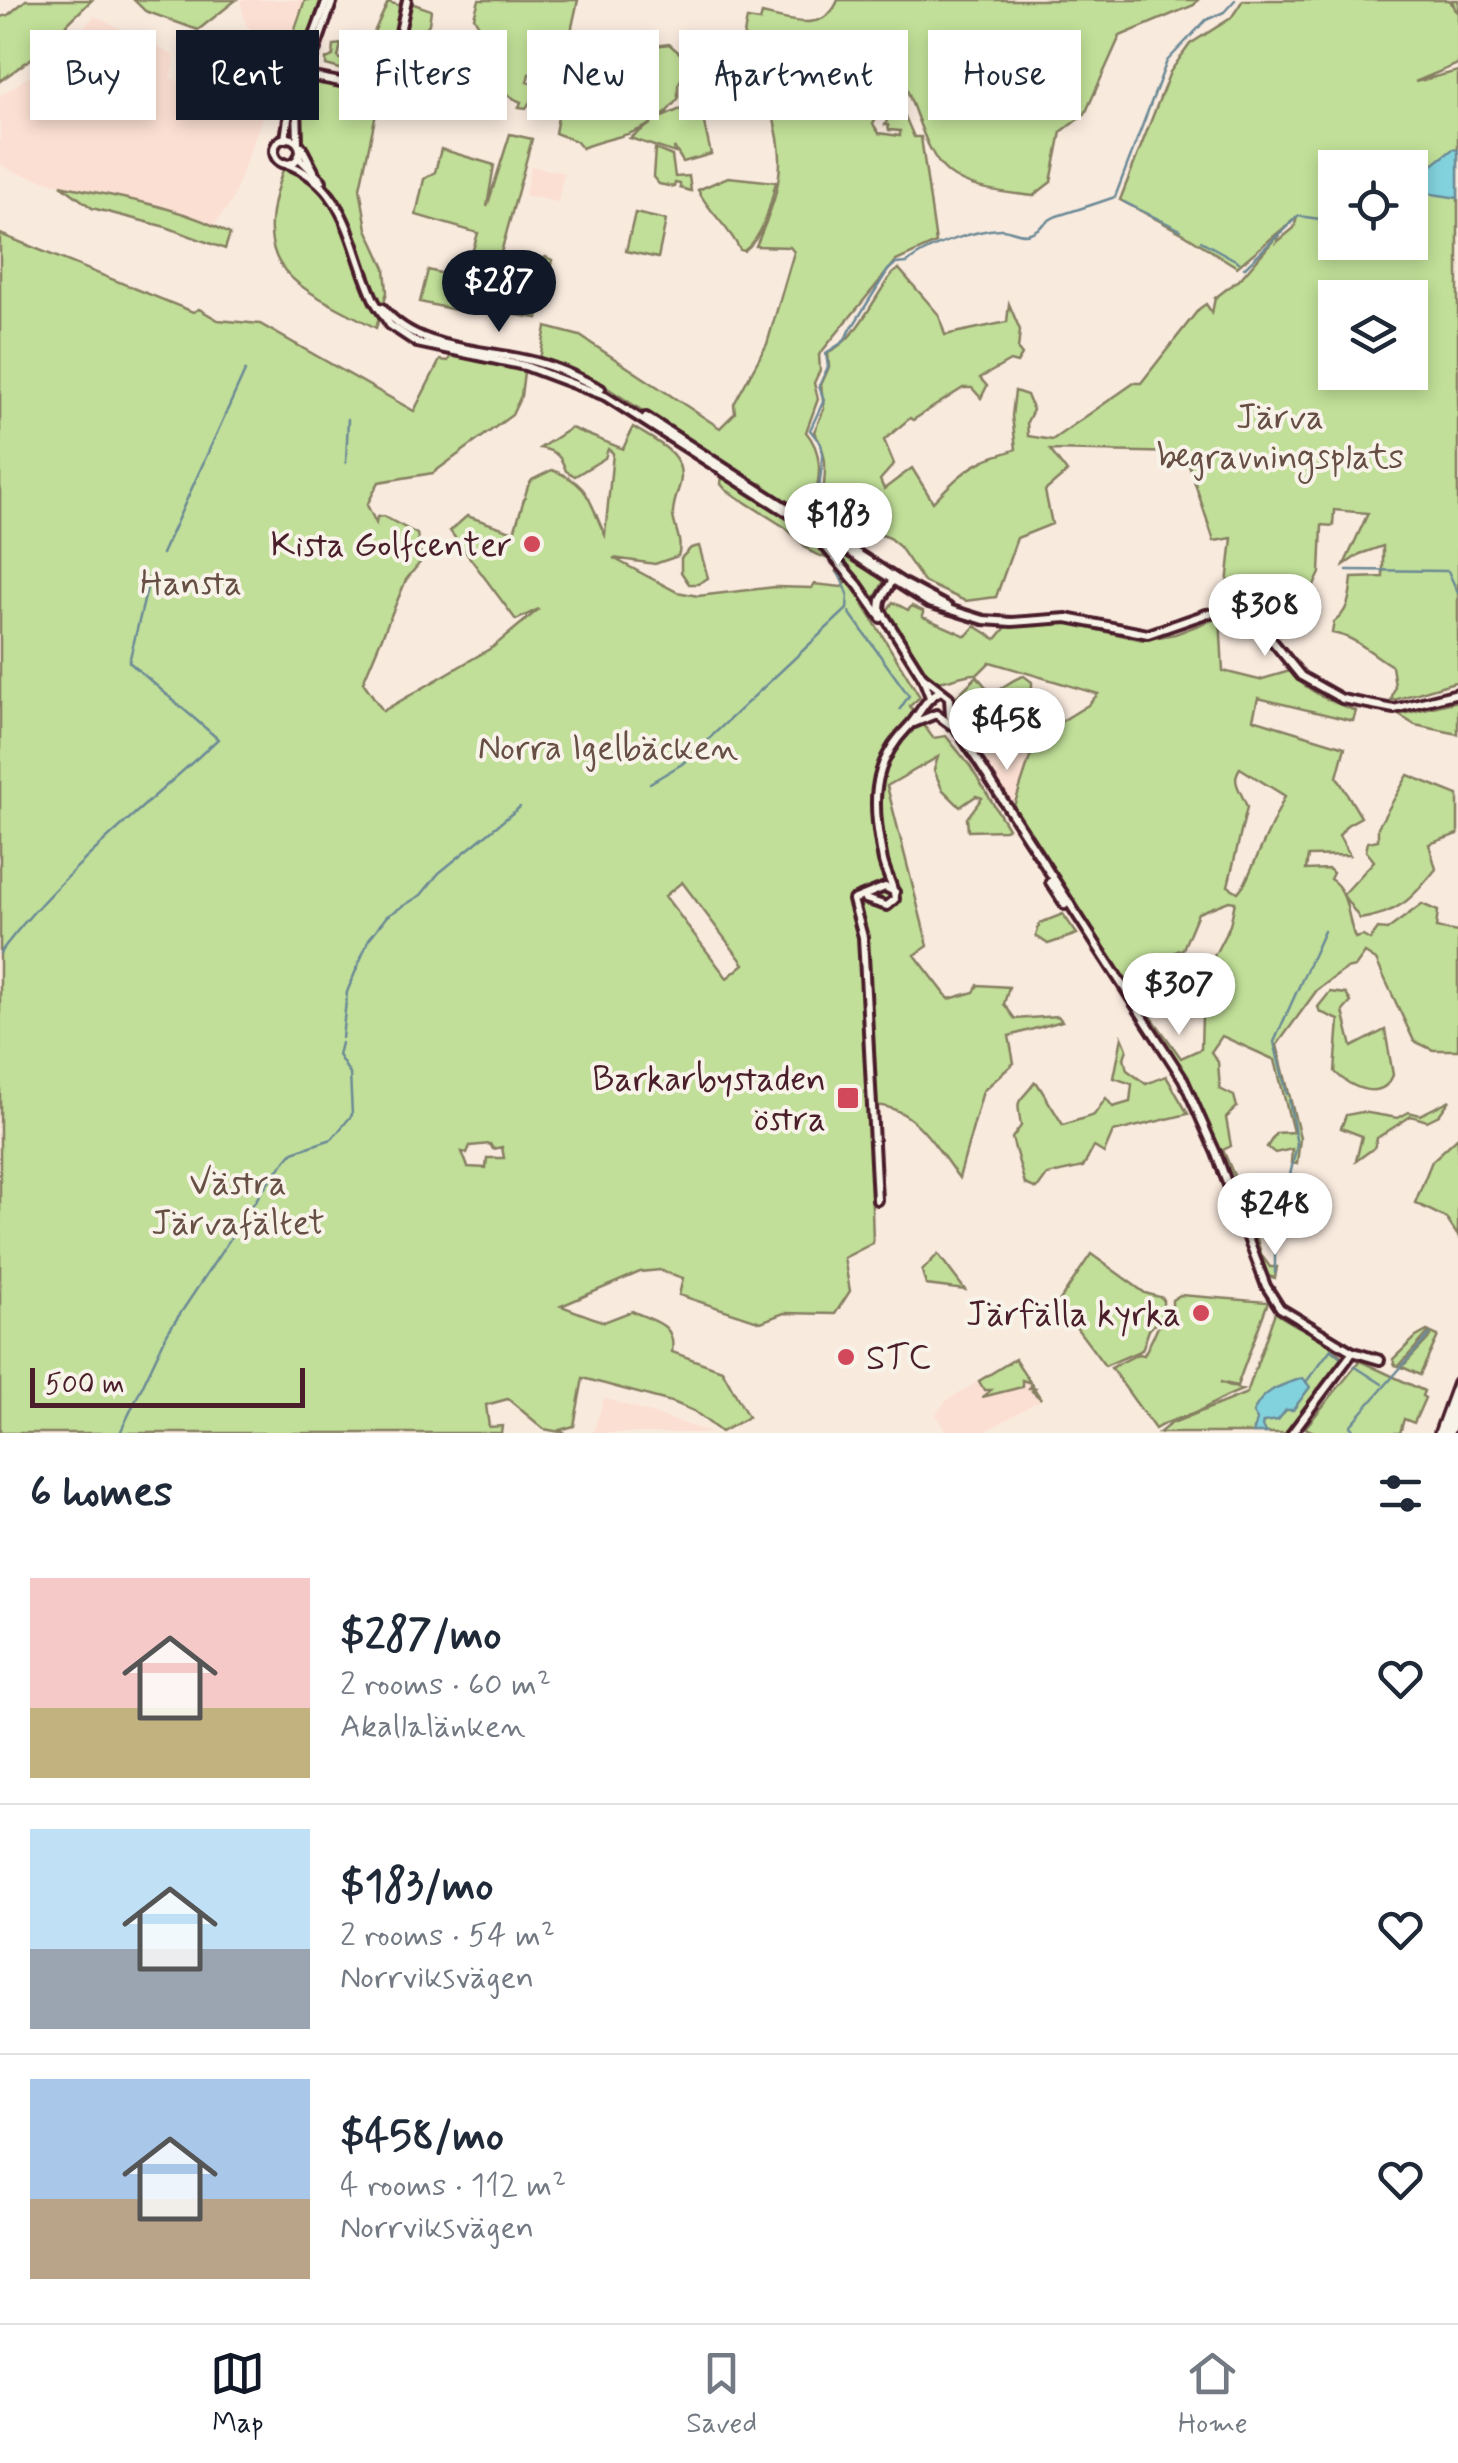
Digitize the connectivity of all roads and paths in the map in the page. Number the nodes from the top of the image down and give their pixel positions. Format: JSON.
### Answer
{"nodes":[{"id":1,"x":330,"y":0,"type":"edge"},
{"id":2,"x":407,"y":0,"type":"edge"},
{"id":3,"x":319,"y":31,"type":"edge"},
{"id":4,"x":319,"y":76,"type":"edge"},
{"id":5,"x":287,"y":120,"type":"edge"},
{"id":6,"x":297,"y":120,"type":"edge"},
{"id":7,"x":284,"y":139,"type":"junction"},
{"id":8,"x":298,"y":140,"type":"junction"},
{"id":9,"x":298,"y":158,"type":"junction"},
{"id":10,"x":285,"y":163,"type":"junction"},
{"id":11,"x":318,"y":176,"type":"junction"},
{"id":12,"x":807,"y":526,"type":"junction"},
{"id":13,"x":891,"y":579,"type":"junction"},
{"id":14,"x":874,"y":608,"type":"junction"},
{"id":15,"x":892,"y":631,"type":"junction"},
{"id":16,"x":922,"y":676,"type":"junction"},
{"id":17,"x":940,"y":692,"type":"junction"},
{"id":18,"x":1458,"y":693,"type":"edge"},
{"id":19,"x":930,"y":698,"type":"junction"},
{"id":20,"x":949,"y":710,"type":"junction"},
{"id":21,"x":937,"y":714,"type":"junction"},
{"id":22,"x":910,"y":726,"type":"junction"},
{"id":23,"x":959,"y":732,"type":"junction"},
{"id":24,"x":1024,"y":834,"type":"junction"},
{"id":25,"x":884,"y":862,"type":"junction"},
{"id":26,"x":880,"y":890,"type":"junction"},
{"id":27,"x":895,"y":892,"type":"junction"},
{"id":28,"x":863,"y":898,"type":"junction"},
{"id":29,"x":880,"y":904,"type":"junction"},
{"id":30,"x":1099,"y":950,"type":"junction"},
{"id":31,"x":877,"y":1200,"type":"dead end"},
{"id":32,"x":1353,"y":1352,"type":"junction"},
{"id":33,"x":1380,"y":1360,"type":"dead end"},
{"id":34,"x":1458,"y":1384,"type":"edge"},
{"id":35,"x":1458,"y":1406,"type":"edge"},
{"id":36,"x":1292,"y":1433,"type":"edge"},
{"id":37,"x":1440,"y":1433,"type":"edge"},
{"id":38,"x":1448,"y":1433,"type":"edge"}],
"edges":[{"from":1,"to":3,"type":"main road"},
{"from":2,"to":4,"type":"main road"},
{"from":5,"to":7,"type":"main road"},
{"from":6,"to":8,"type":"main road"},
{"from":7,"to":8,"type":"main road"},
{"from":7,"to":10,"type":"main road"},
{"from":8,"to":9,"type":"main road"},
{"from":8,"to":11,"type":"main road"},
{"from":9,"to":10,"type":"main road"},
{"from":9,"to":11,"type":"main road"},
{"from":10,"to":12,"type":"main road"},
{"from":11,"to":13,"type":"main road"},
{"from":12,"to":13,"type":"main road"},
{"from":12,"to":14,"type":"main road"},
{"from":13,"to":14,"type":"main road"},
{"from":13,"to":15,"type":"main road"},
{"from":13,"to":18,"type":"main road"},
{"from":14,"to":15,"type":"main road"},
{"from":15,"to":16,"type":"main road"},
{"from":16,"to":17,"type":"main road"},
{"from":16,"to":19,"type":"main road"},
{"from":17,"to":19,"type":"main road"},
{"from":17,"to":20,"type":"main road"},
{"from":19,"to":21,"type":"main road"},
{"from":19,"to":22,"type":"main road"},
{"from":20,"to":21,"type":"main road"},
{"from":20,"to":23,"type":"main road"},
{"from":21,"to":22,"type":"main road"},
{"from":21,"to":23,"type":"main road"},
{"from":22,"to":25,"type":"main road"},
{"from":23,"to":24,"type":"main road"},
{"from":24,"to":30,"type":"main road"},
{"from":24,"to":30,"type":"main road"},
{"from":25,"to":26,"type":"main road"},
{"from":25,"to":27,"type":"main road"},
{"from":26,"to":27,"type":"main road"},
{"from":26,"to":28,"type":"main road"},
{"from":26,"to":29,"type":"main road"},
{"from":27,"to":29,"type":"main road"},
{"from":28,"to":29,"type":"main road"},
{"from":28,"to":31,"type":"main road"},
{"from":30,"to":32,"type":"main road"},
{"from":32,"to":33,"type":"main road"},
{"from":32,"to":36,"type":"main road"},
{"from":34,"to":37,"type":"highway"},
{"from":35,"to":38,"type":"highway"}]}
